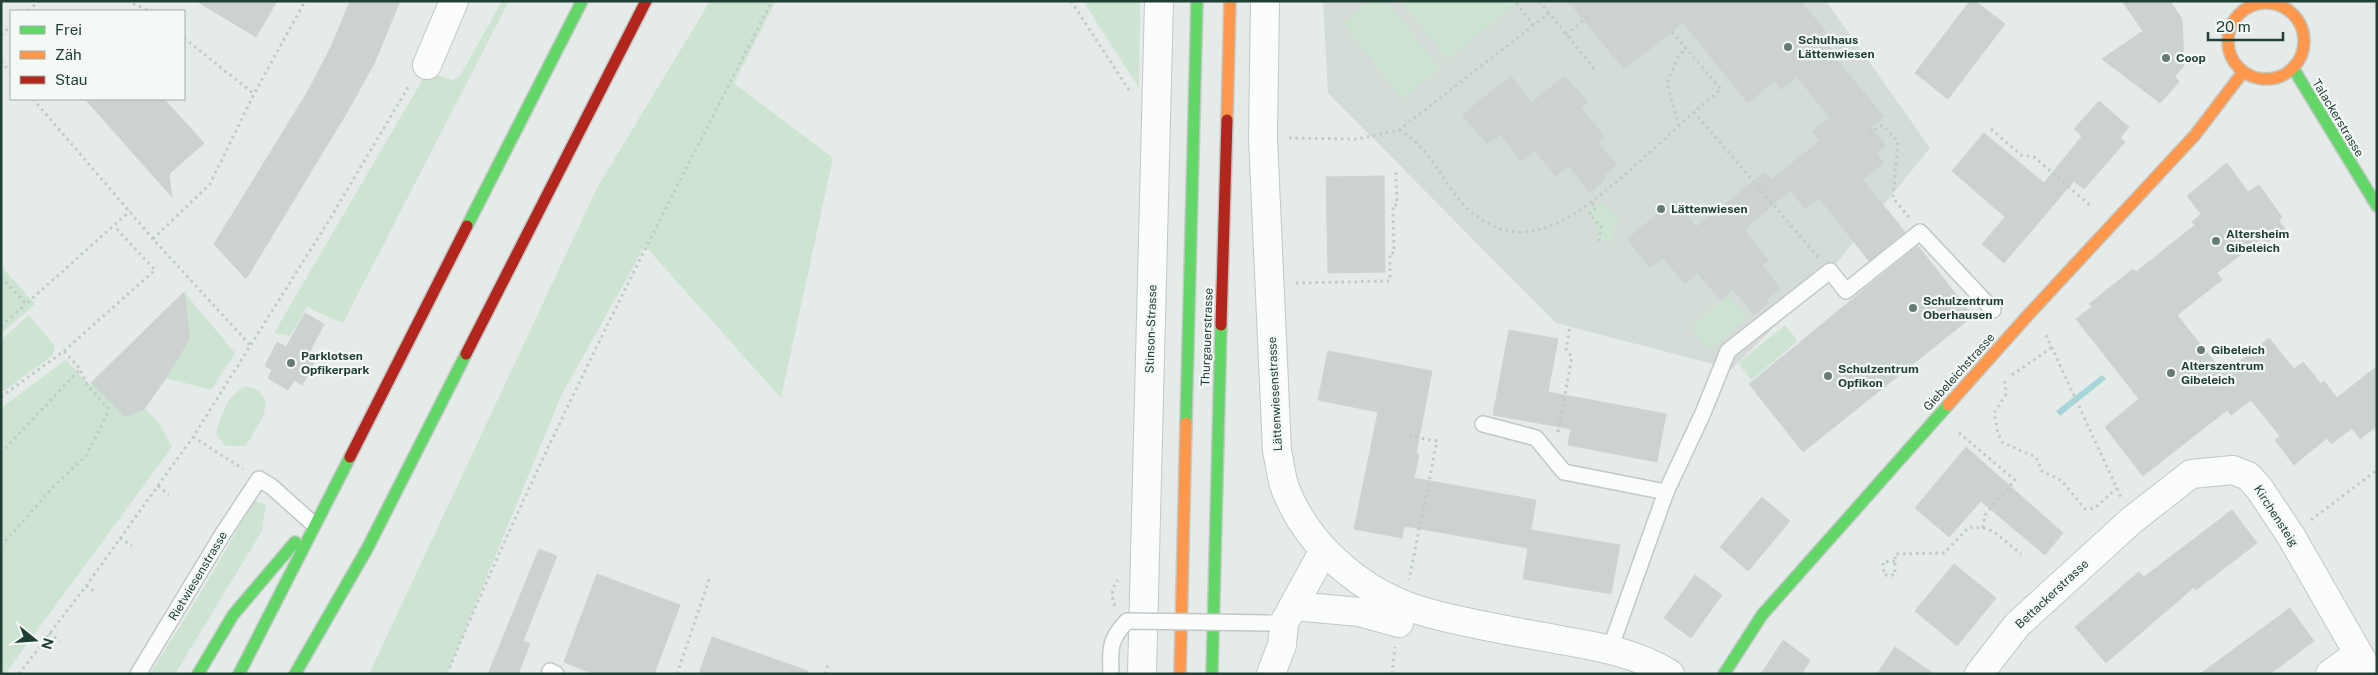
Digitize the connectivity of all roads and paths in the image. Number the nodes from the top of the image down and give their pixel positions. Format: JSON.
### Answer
{"nodes":[{"id":1,"x":39,"y":1,"type":"edge"},
{"id":2,"x":127,"y":1,"type":"edge"},
{"id":3,"x":304,"y":1,"type":"edge"},
{"id":4,"x":454,"y":1,"type":"edge"},
{"id":5,"x":582,"y":1,"type":"edge"},
{"id":6,"x":646,"y":1,"type":"edge"},
{"id":7,"x":772,"y":1,"type":"edge"},
{"id":8,"x":1072,"y":1,"type":"edge"},
{"id":9,"x":1159,"y":1,"type":"edge"},
{"id":10,"x":1196,"y":1,"type":"edge"},
{"id":11,"x":1230,"y":1,"type":"edge"},
{"id":12,"x":1265,"y":1,"type":"edge"},
{"id":13,"x":1539,"y":1,"type":"edge"},
{"id":14,"x":1516,"y":3,"type":"dead end"},
{"id":15,"x":2301,"y":3,"type":"dead end"},
{"id":16,"x":2242,"y":5,"type":"edge"},
{"id":17,"x":29,"y":10,"type":"edge"},
{"id":18,"x":148,"y":10,"type":"edge"},
{"id":19,"x":2292,"y":12,"type":"junction"},
{"id":20,"x":1549,"y":13,"type":"junction"},
{"id":21,"x":1590,"y":14,"type":"dead end"},
{"id":22,"x":1534,"y":25,"type":"junction"},
{"id":23,"x":1672,"y":32,"type":"dead end"},
{"id":24,"x":1566,"y":35,"type":"junction"},
{"id":25,"x":185,"y":39,"type":"edge"},
{"id":26,"x":1686,"y":49,"type":"junction"},
{"id":27,"x":1,"y":61,"type":"edge"},
{"id":28,"x":2293,"y":68,"type":"junction"},
{"id":29,"x":421,"y":71,"type":"joint"},
{"id":30,"x":10,"y":72,"type":"edge"},
{"id":31,"x":1597,"y":72,"type":"dead end"},
{"id":32,"x":2243,"y":72,"type":"junction"},
{"id":33,"x":1131,"y":93,"type":"dead end"},
{"id":34,"x":254,"y":94,"type":"junction"},
{"id":35,"x":35,"y":100,"type":"edge"},
{"id":36,"x":1694,"y":112,"type":"junction"},
{"id":37,"x":1679,"y":126,"type":"junction"},
{"id":38,"x":1991,"y":129,"type":"dead end"},
{"id":39,"x":1399,"y":130,"type":"junction"},
{"id":40,"x":1870,"y":134,"type":"dead end"},
{"id":41,"x":1263,"y":138,"type":"junction"},
{"id":42,"x":1396,"y":171,"type":"dead end"},
{"id":43,"x":1893,"y":198,"type":"dead end"},
{"id":44,"x":1592,"y":202,"type":"junction"},
{"id":45,"x":2377,"y":206,"type":"edge"},
{"id":46,"x":130,"y":212,"type":"junction"},
{"id":47,"x":2097,"y":212,"type":"dead end"},
{"id":48,"x":114,"y":226,"type":"junction"},
{"id":49,"x":153,"y":239,"type":"junction"},
{"id":50,"x":1600,"y":242,"type":"dead end"},
{"id":51,"x":1830,"y":271,"type":"junction"},
{"id":52,"x":1,"y":276,"type":"edge"},
{"id":53,"x":1287,"y":283,"type":"dead end"},
{"id":54,"x":26,"y":304,"type":"junction"},
{"id":55,"x":1993,"y":310,"type":"dead end"},
{"id":56,"x":1,"y":326,"type":"edge"},
{"id":57,"x":1570,"y":326,"type":"dead end"},
{"id":58,"x":2044,"y":332,"type":"dead end"},
{"id":59,"x":251,"y":346,"type":"junction"},
{"id":60,"x":2051,"y":348,"type":"junction"},
{"id":61,"x":64,"y":351,"type":"junction"},
{"id":62,"x":80,"y":369,"type":"junction"},
{"id":63,"x":1,"y":397,"type":"edge"},
{"id":64,"x":1483,"y":424,"type":"dead end"},
{"id":65,"x":1952,"y":426,"type":"dead end"},
{"id":66,"x":194,"y":436,"type":"junction"},
{"id":67,"x":1409,"y":436,"type":"dead end"},
{"id":68,"x":1544,"y":448,"type":"junction"},
{"id":69,"x":1,"y":453,"type":"edge"},
{"id":70,"x":2377,"y":470,"type":"edge"},
{"id":71,"x":260,"y":480,"type":"junction"},
{"id":72,"x":158,"y":486,"type":"junction"},
{"id":73,"x":2117,"y":488,"type":"junction"},
{"id":74,"x":1666,"y":492,"type":"junction"},
{"id":75,"x":170,"y":495,"type":"dead end"},
{"id":76,"x":325,"y":506,"type":"junction"},
{"id":77,"x":2132,"y":520,"type":"junction"},
{"id":78,"x":311,"y":522,"type":"junction"},
{"id":79,"x":1983,"y":528,"type":"junction"},
{"id":80,"x":2291,"y":536,"type":"junction"},
{"id":81,"x":120,"y":538,"type":"junction"},
{"id":82,"x":1,"y":546,"type":"edge"},
{"id":83,"x":132,"y":546,"type":"dead end"},
{"id":84,"x":367,"y":549,"type":"junction"},
{"id":85,"x":1324,"y":550,"type":"junction"},
{"id":86,"x":2021,"y":554,"type":"dead end"},
{"id":87,"x":1895,"y":561,"type":"junction"},
{"id":88,"x":710,"y":577,"type":"dead end"},
{"id":89,"x":1409,"y":581,"type":"dead end"},
{"id":90,"x":86,"y":586,"type":"junction"},
{"id":91,"x":98,"y":593,"type":"dead end"},
{"id":92,"x":1283,"y":617,"type":"junction"},
{"id":93,"x":1399,"y":623,"type":"dead end"},
{"id":94,"x":335,"y":629,"type":"dead end"},
{"id":95,"x":49,"y":634,"type":"junction"},
{"id":96,"x":60,"y":641,"type":"dead end"},
{"id":97,"x":1610,"y":649,"type":"junction"},
{"id":98,"x":829,"y":662,"type":"dead end"},
{"id":99,"x":2364,"y":664,"type":"edge"},
{"id":100,"x":1142,"y":665,"type":"edge"},
{"id":101,"x":19,"y":674,"type":"edge"},
{"id":102,"x":138,"y":674,"type":"edge"},
{"id":103,"x":198,"y":674,"type":"edge"},
{"id":104,"x":239,"y":674,"type":"edge"},
{"id":105,"x":295,"y":674,"type":"edge"},
{"id":106,"x":447,"y":674,"type":"edge"},
{"id":107,"x":549,"y":674,"type":"edge"},
{"id":108,"x":556,"y":674,"type":"edge"},
{"id":109,"x":677,"y":674,"type":"edge"},
{"id":110,"x":825,"y":674,"type":"edge"},
{"id":111,"x":1111,"y":674,"type":"edge"},
{"id":112,"x":1180,"y":674,"type":"edge"},
{"id":113,"x":1212,"y":674,"type":"edge"},
{"id":114,"x":1271,"y":674,"type":"edge"},
{"id":115,"x":1670,"y":674,"type":"edge"},
{"id":116,"x":1724,"y":674,"type":"edge"},
{"id":117,"x":1979,"y":674,"type":"edge"},
{"id":118,"x":2330,"y":674,"type":"edge"}],
"edges":[{"from":1,"to":17,"type":"path"},
{"from":2,"to":18,"type":"path"},
{"from":3,"to":34,"type":"path"},
{"from":4,"to":29,"type":"street"},
{"from":5,"to":76,"type":"main road"},
{"from":6,"to":84,"type":"main road"},
{"from":7,"to":106,"type":"path"},
{"from":8,"to":33,"type":"path"},
{"from":9,"to":100,"type":"street","name":"Stinson-Strasse"},
{"from":10,"to":112,"type":"main road","name":"Thurgauerstrasse"},
{"from":11,"to":113,"type":"main road","name":"Thurgauerstrasse"},
{"from":12,"to":41,"type":"street","name":"Lättenwiesenstrasse"},
{"from":13,"to":20,"type":"path"},
{"from":14,"to":22,"type":"path"},
{"from":15,"to":19,"type":"main road"},
{"from":16,"to":19,"type":"main road"},
{"from":16,"to":32,"type":"main road"},
{"from":19,"to":28,"type":"main road"},
{"from":20,"to":22,"type":"path"},
{"from":20,"to":24,"type":"path"},
{"from":21,"to":24,"type":"path"},
{"from":22,"to":39,"type":"path"},
{"from":23,"to":26,"type":"path"},
{"from":24,"to":31,"type":"path"},
{"from":25,"to":34,"type":"path"},
{"from":26,"to":36,"type":"path"},
{"from":26,"to":37,"type":"path"},
{"from":27,"to":30,"type":"path"},
{"from":28,"to":32,"type":"main road"},
{"from":28,"to":45,"type":"main road","name":"Talackerstrasse"},
{"from":29,"to":59,"type":"path"},
{"from":32,"to":116,"type":"main road","name":"Giebeleichstrasse"},
{"from":34,"to":49,"type":"path"},
{"from":35,"to":46,"type":"path"},
{"from":36,"to":37,"type":"path"},
{"from":36,"to":51,"type":"path"},
{"from":37,"to":44,"type":"path"},
{"from":38,"to":47,"type":"path"},
{"from":39,"to":41,"type":"path"},
{"from":39,"to":44,"type":"path"},
{"from":40,"to":43,"type":"path"},
{"from":41,"to":85,"type":"street","name":"Lättenwiesenstrasse"},
{"from":42,"to":53,"type":"path"},
{"from":44,"to":50,"type":"path"},
{"from":46,"to":48,"type":"path"},
{"from":46,"to":49,"type":"path"},
{"from":48,"to":54,"type":"path"},
{"from":48,"to":61,"type":"path"},
{"from":49,"to":59,"type":"path"},
{"from":51,"to":55,"type":"lane"},
{"from":51,"to":74,"type":"lane"},
{"from":52,"to":54,"type":"path"},
{"from":54,"to":56,"type":"path"},
{"from":57,"to":68,"type":"path"},
{"from":58,"to":60,"type":"path"},
{"from":59,"to":66,"type":"path"},
{"from":60,"to":73,"type":"path"},
{"from":60,"to":73,"type":"path"},
{"from":61,"to":62,"type":"path"},
{"from":61,"to":63,"type":"path"},
{"from":62,"to":69,"type":"path"},
{"from":62,"to":82,"type":"path"},
{"from":64,"to":68,"type":"lane"},
{"from":65,"to":79,"type":"path"},
{"from":66,"to":71,"type":"path"},
{"from":66,"to":72,"type":"path"},
{"from":67,"to":89,"type":"path"},
{"from":68,"to":74,"type":"lane"},
{"from":70,"to":80,"type":"path"},
{"from":71,"to":78,"type":"lane"},
{"from":71,"to":102,"type":"lane","name":"Rietwiesenstrasse"},
{"from":72,"to":75,"type":"path"},
{"from":72,"to":81,"type":"path"},
{"from":73,"to":77,"type":"path"},
{"from":74,"to":97,"type":"lane"},
{"from":76,"to":78,"type":"main road"},
{"from":76,"to":104,"type":"main road"},
{"from":77,"to":80,"type":"street","name":"Kirchensteig"},
{"from":77,"to":117,"type":"street","name":"Bettackerstrasse"},
{"from":78,"to":103,"type":"main road"},
{"from":79,"to":86,"type":"path"},
{"from":79,"to":87,"type":"path"},
{"from":80,"to":99,"type":"street","name":"Kirchensteig"},
{"from":81,"to":83,"type":"path"},
{"from":81,"to":90,"type":"path"},
{"from":84,"to":94,"type":"main road"},
{"from":84,"to":105,"type":"main road"},
{"from":85,"to":92,"type":"street"},
{"from":85,"to":97,"type":"street","name":"Lättenwiesenstrasse"},
{"from":87,"to":87,"type":"path"},
{"from":88,"to":109,"type":"path"},
{"from":90,"to":91,"type":"path"},
{"from":90,"to":95,"type":"path"},
{"from":92,"to":93,"type":"street"},
{"from":92,"to":111,"type":"lane","bridge":true},
{"from":92,"to":114,"type":"street"},
{"from":95,"to":96,"type":"path"},
{"from":95,"to":101,"type":"path"},
{"from":97,"to":115,"type":"street","name":"Lättenwiesenstrasse"},
{"from":98,"to":110,"type":"path"},
{"from":99,"to":118,"type":"street"},
{"from":107,"to":108,"type":"lane"}]}
